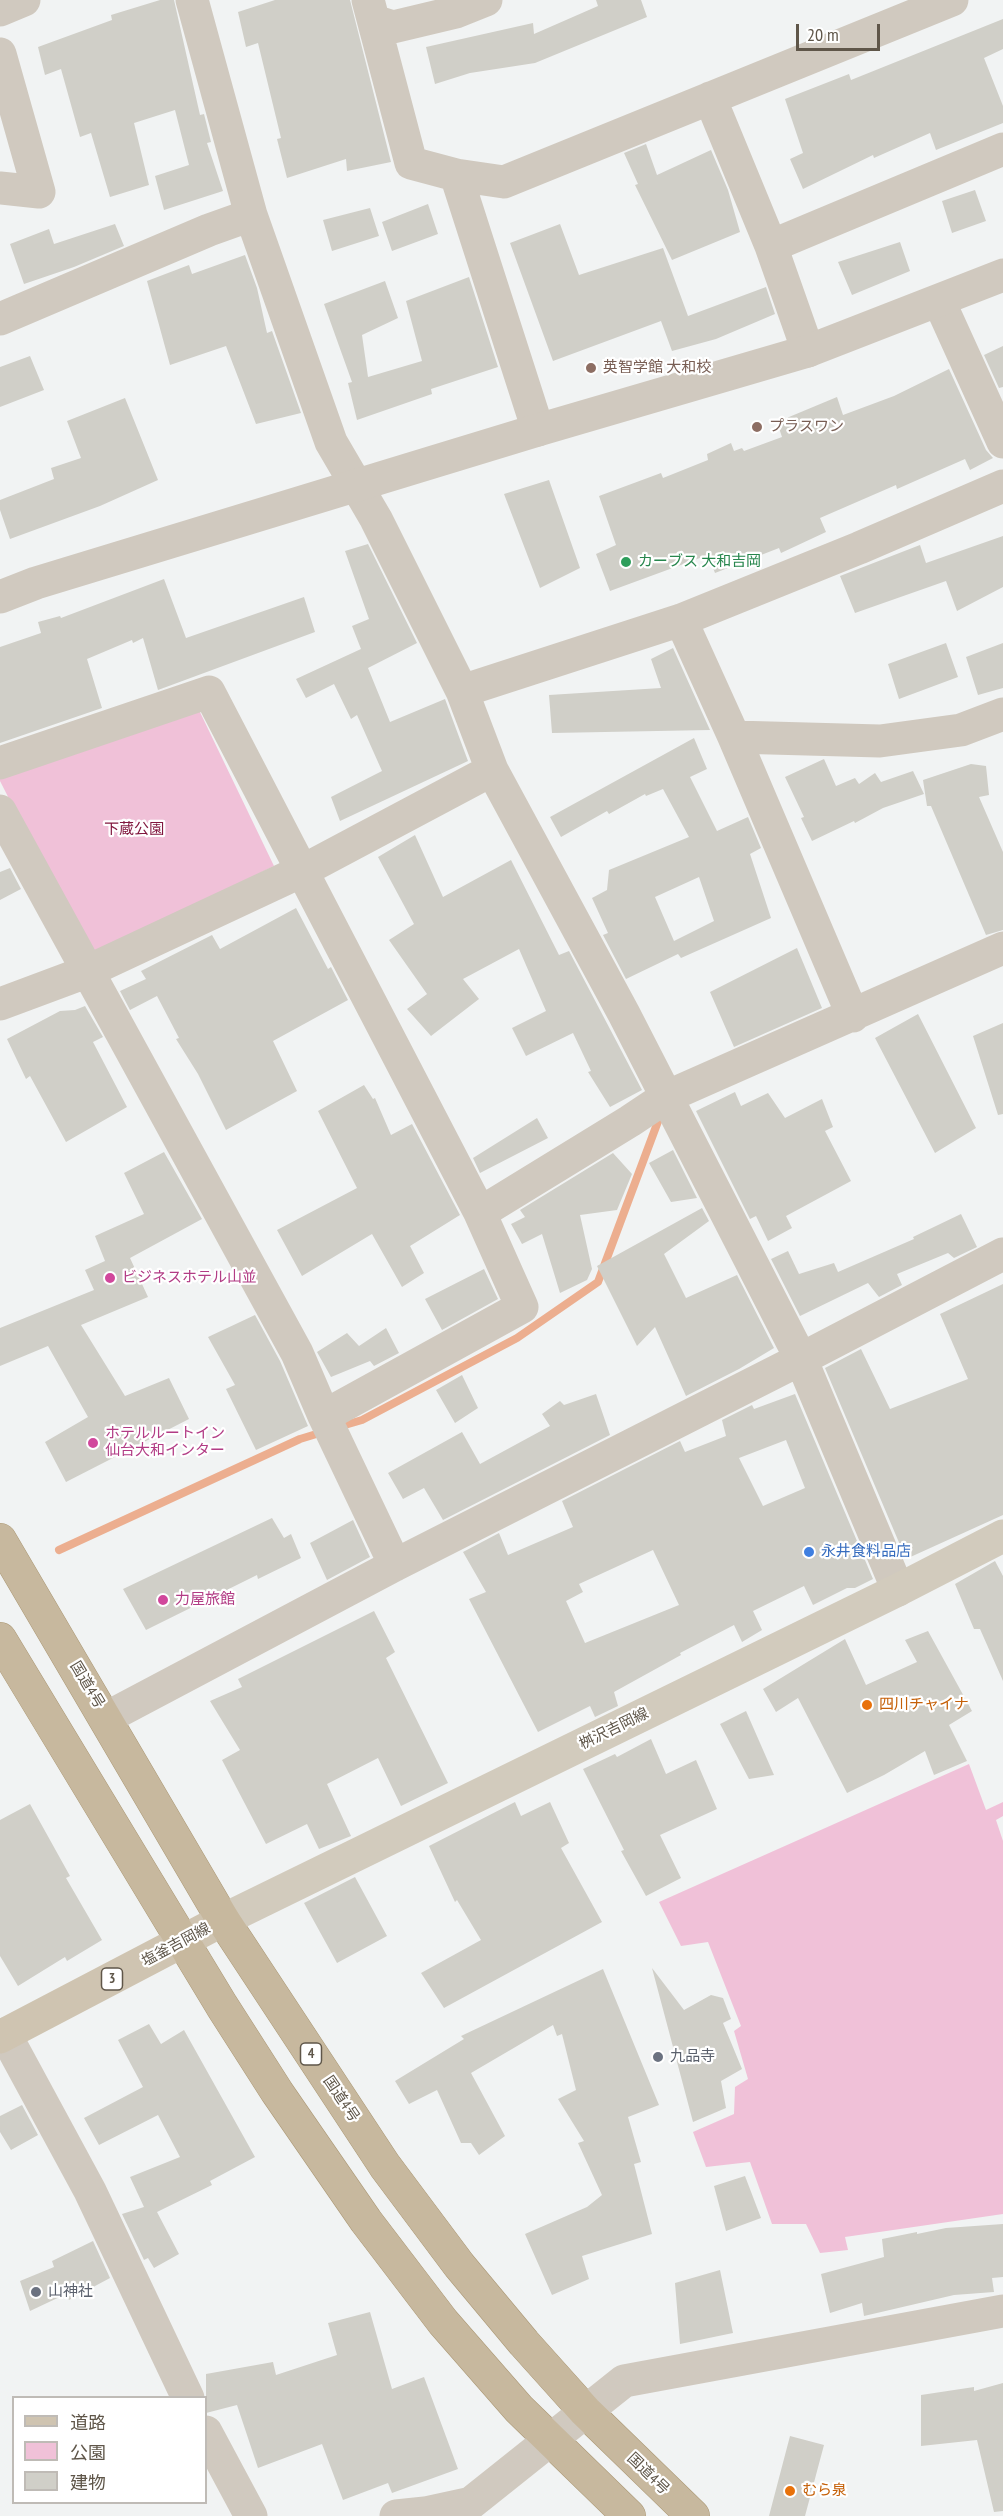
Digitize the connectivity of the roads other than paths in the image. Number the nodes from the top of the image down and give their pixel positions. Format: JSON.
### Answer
{"nodes":[{"id":1,"x":24,"y":0,"type":"edge"},
{"id":2,"x":192,"y":0,"type":"edge"},
{"id":3,"x":486,"y":0,"type":"edge"},
{"id":4,"x":952,"y":0,"type":"edge"},
{"id":5,"x":0,"y":10,"type":"edge"},
{"id":6,"x":371,"y":10,"type":"edge"},
{"id":7,"x":0,"y":54,"type":"edge"},
{"id":8,"x":710,"y":98,"type":"junction"},
{"id":9,"x":1003,"y":149,"type":"edge"},
{"id":10,"x":456,"y":175,"type":"junction"},
{"id":11,"x":0,"y":188,"type":"edge"},
{"id":12,"x":251,"y":215,"type":"junction"},
{"id":13,"x":771,"y":246,"type":"junction"},
{"id":14,"x":1003,"y":275,"type":"edge"},
{"id":15,"x":939,"y":301,"type":"junction"},
{"id":16,"x":0,"y":319,"type":"edge"},
{"id":17,"x":808,"y":351,"type":"junction"},
{"id":18,"x":538,"y":430,"type":"junction"},
{"id":19,"x":1003,"y":442,"type":"edge"},
{"id":20,"x":355,"y":486,"type":"junction"},
{"id":21,"x":1003,"y":486,"type":"edge"},
{"id":22,"x":0,"y":597,"type":"edge"},
{"id":23,"x":681,"y":620,"type":"junction"},
{"id":24,"x":462,"y":691,"type":"junction"},
{"id":25,"x":1003,"y":714,"type":"edge"},
{"id":26,"x":734,"y":737,"type":"junction"},
{"id":27,"x":0,"y":763,"type":"edge"},
{"id":28,"x":492,"y":770,"type":"junction"},
{"id":29,"x":0,"y":811,"type":"edge"},
{"id":30,"x":304,"y":870,"type":"junction"},
{"id":31,"x":1003,"y":948,"type":"edge"},
{"id":32,"x":86,"y":972,"type":"junction"},
{"id":33,"x":0,"y":1004,"type":"edge"},
{"id":34,"x":853,"y":1016,"type":"junction"},
{"id":35,"x":672,"y":1108,"type":"junction"},
{"id":36,"x":480,"y":1213,"type":"junction"},
{"id":37,"x":1003,"y":1254,"type":"edge"},
{"id":38,"x":801,"y":1359,"type":"junction"},
{"id":39,"x":324,"y":1417,"type":"junction"},
{"id":40,"x":1003,"y":1536,"type":"edge"},
{"id":41,"x":0,"y":1540,"type":"edge"},
{"id":42,"x":395,"y":1565,"type":"junction"},
{"id":43,"x":898,"y":1590,"type":"junction"},
{"id":44,"x":0,"y":1639,"type":"edge"},
{"id":45,"x":106,"y":1718,"type":"junction"},
{"id":46,"x":223,"y":1920,"type":"junction"},
{"id":47,"x":183,"y":1942,"type":"junction"},
{"id":48,"x":2,"y":2035,"type":"edge"},
{"id":49,"x":1003,"y":2311,"type":"edge"},
{"id":50,"x":188,"y":2396,"type":"edge"},
{"id":51,"x":585,"y":2411,"type":"junction"},
{"id":52,"x":207,"y":2434,"type":"edge"},
{"id":53,"x":550,"y":2440,"type":"junction"},
{"id":54,"x":251,"y":2516,"type":"edge"},
{"id":55,"x":396,"y":2516,"type":"edge"},
{"id":56,"x":629,"y":2516,"type":"edge"},
{"id":57,"x":693,"y":2516,"type":"edge"}],
"edges":[{"from":1,"to":5,"type":"street"},
{"from":2,"to":12,"type":"street"},
{"from":3,"to":6,"type":"street"},
{"from":4,"to":8,"type":"street"},
{"from":6,"to":10,"type":"street"},
{"from":7,"to":11,"type":"street"},
{"from":8,"to":10,"type":"street"},
{"from":8,"to":13,"type":"street"},
{"from":9,"to":13,"type":"street"},
{"from":10,"to":18,"type":"street"},
{"from":12,"to":16,"type":"street"},
{"from":12,"to":20,"type":"street"},
{"from":13,"to":17,"type":"street"},
{"from":14,"to":15,"type":"street"},
{"from":15,"to":17,"type":"street"},
{"from":15,"to":19,"type":"street"},
{"from":17,"to":18,"type":"street"},
{"from":18,"to":20,"type":"street"},
{"from":20,"to":22,"type":"street"},
{"from":20,"to":24,"type":"street"},
{"from":21,"to":23,"type":"street"},
{"from":23,"to":24,"type":"street"},
{"from":23,"to":26,"type":"street"},
{"from":24,"to":28,"type":"street"},
{"from":25,"to":26,"type":"street"},
{"from":26,"to":34,"type":"street"},
{"from":27,"to":30,"type":"street"},
{"from":28,"to":30,"type":"street"},
{"from":28,"to":35,"type":"street"},
{"from":29,"to":32,"type":"street"},
{"from":30,"to":32,"type":"street"},
{"from":30,"to":36,"type":"street"},
{"from":31,"to":34,"type":"street"},
{"from":32,"to":33,"type":"street"},
{"from":32,"to":39,"type":"street"},
{"from":34,"to":35,"type":"street"},
{"from":35,"to":36,"type":"street"},
{"from":35,"to":38,"type":"street"},
{"from":36,"to":39,"type":"street"},
{"from":37,"to":38,"type":"street"},
{"from":38,"to":42,"type":"street"},
{"from":38,"to":43,"type":"street"},
{"from":39,"to":42,"type":"street"},
{"from":40,"to":43,"type":"main road","name":"桝沢吉岡線"},
{"from":41,"to":45,"type":"highway","name":"国道4号","number":"4"},
{"from":42,"to":45,"type":"street"},
{"from":43,"to":46,"type":"main road","name":"桝沢吉岡線"},
{"from":44,"to":47,"type":"highway"},
{"from":45,"to":46,"type":"highway","name":"国道4号","number":"4"},
{"from":46,"to":47,"type":"main road","name":"塩釜吉岡線","number":"3"},
{"from":46,"to":51,"type":"highway","name":"国道4号","number":"4"},
{"from":47,"to":48,"type":"main road","name":"塩釜吉岡線","number":"3"},
{"from":47,"to":53,"type":"highway"},
{"from":48,"to":50,"type":"street"},
{"from":49,"to":51,"type":"street"},
{"from":51,"to":53,"type":"street"},
{"from":51,"to":57,"type":"highway","name":"国道4号","number":"4"},
{"from":52,"to":54,"type":"street"},
{"from":53,"to":55,"type":"street"},
{"from":53,"to":56,"type":"highway"}]}
